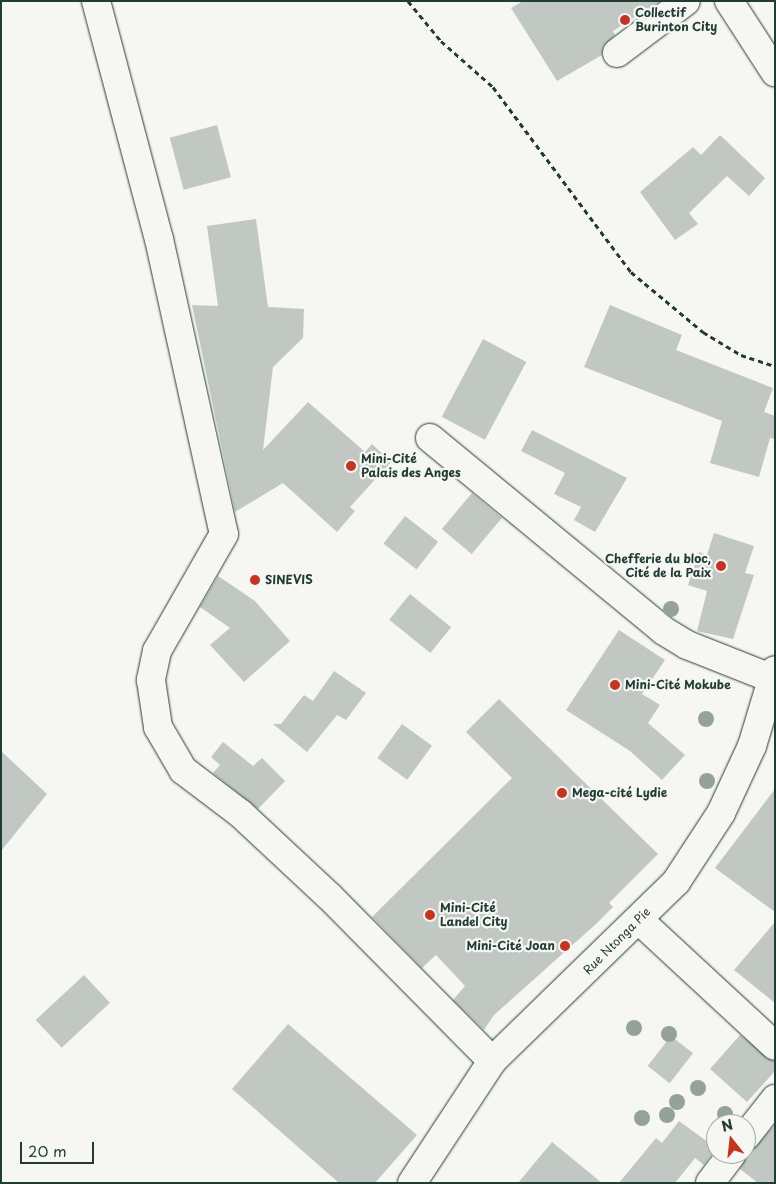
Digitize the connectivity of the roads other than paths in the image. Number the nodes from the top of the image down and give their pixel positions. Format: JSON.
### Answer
{"nodes":[{"id":1,"x":96,"y":1,"type":"edge"},
{"id":2,"x":686,"y":1,"type":"edge"},
{"id":3,"x":729,"y":1,"type":"edge"},
{"id":4,"x":617,"y":53,"type":"dead end"},
{"id":5,"x":775,"y":72,"type":"edge"},
{"id":6,"x":430,"y":438,"type":"dead end"},
{"id":7,"x":774,"y":674,"type":"edge"},
{"id":8,"x":639,"y":920,"type":"junction"},
{"id":9,"x":775,"y":1046,"type":"edge"},
{"id":10,"x":492,"y":1061,"type":"junction"},
{"id":11,"x":775,"y":1099,"type":"edge"},
{"id":12,"x":756,"y":1123,"type":"edge"},
{"id":13,"x":724,"y":1164,"type":"edge"},
{"id":14,"x":412,"y":1183,"type":"edge"},
{"id":15,"x":710,"y":1183,"type":"edge"}],
"edges":[{"from":1,"to":10,"type":"street"},
{"from":2,"to":4,"type":"street"},
{"from":3,"to":5,"type":"street"},
{"from":6,"to":7,"type":"street"},
{"from":7,"to":8,"type":"street","name":"Rue Ntonga Pie"},
{"from":8,"to":9,"type":"street"},
{"from":8,"to":10,"type":"street","name":"Rue Ntonga Pie"},
{"from":10,"to":14,"type":"street","name":"Rue Ntonga Pie"},
{"from":11,"to":12,"type":"street"},
{"from":13,"to":15,"type":"street"}]}
